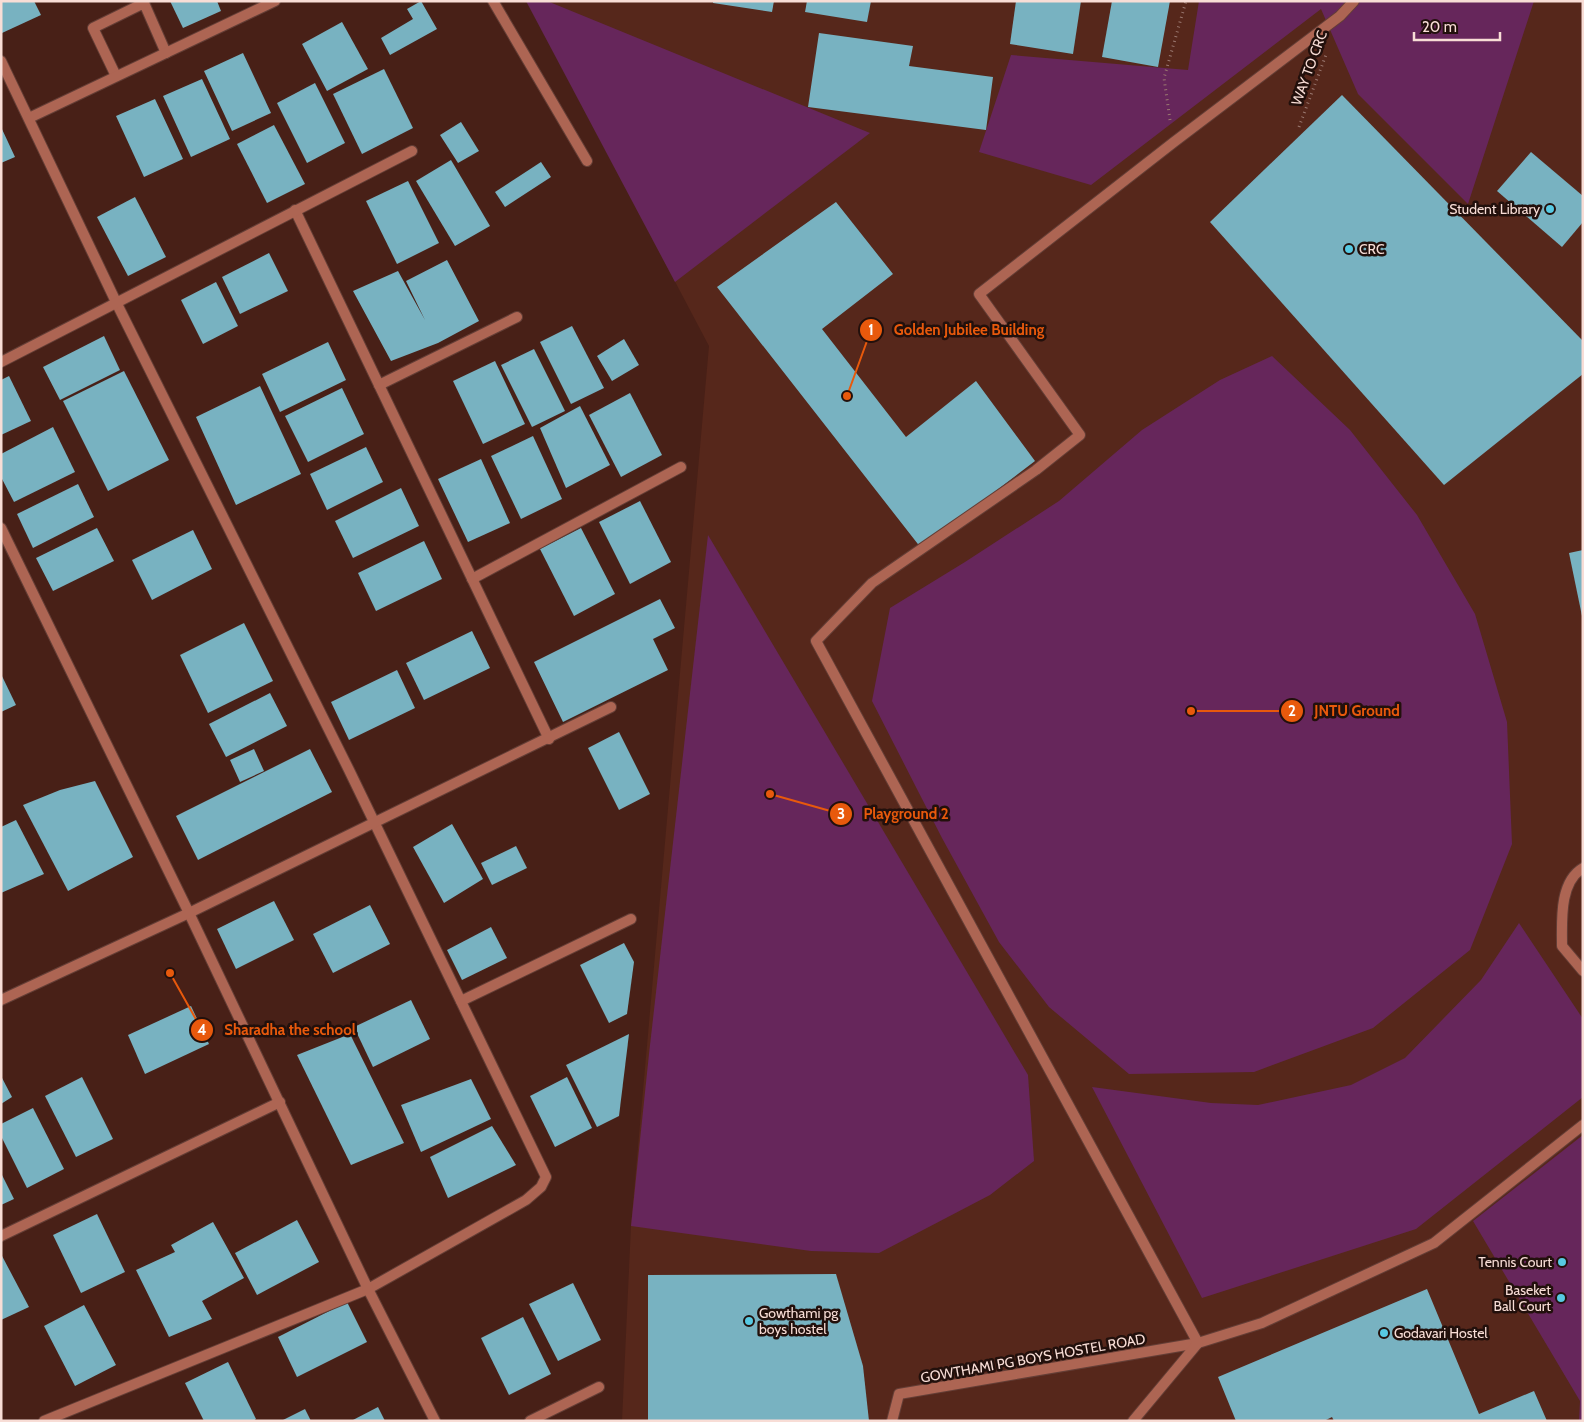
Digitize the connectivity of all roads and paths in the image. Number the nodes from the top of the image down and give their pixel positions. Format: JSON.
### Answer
{"nodes":[{"id":1,"x":275,"y":1,"type":"edge"},
{"id":2,"x":494,"y":1,"type":"edge"},
{"id":3,"x":1186,"y":1,"type":"edge"},
{"id":4,"x":1354,"y":1,"type":"edge"},
{"id":5,"x":1340,"y":16,"type":"junction"},
{"id":6,"x":166,"y":53,"type":"junction"},
{"id":7,"x":1,"y":61,"type":"edge"},
{"id":8,"x":116,"y":76,"type":"junction"},
{"id":9,"x":28,"y":118,"type":"junction"},
{"id":10,"x":1299,"y":127,"type":"dead end"},
{"id":11,"x":1174,"y":142,"type":"junction"},
{"id":12,"x":412,"y":151,"type":"dead end"},
{"id":13,"x":587,"y":160,"type":"dead end"},
{"id":14,"x":295,"y":210,"type":"junction"},
{"id":15,"x":117,"y":304,"type":"junction"},
{"id":16,"x":517,"y":317,"type":"dead end"},
{"id":17,"x":1,"y":362,"type":"edge"},
{"id":18,"x":379,"y":385,"type":"junction"},
{"id":19,"x":681,"y":467,"type":"dead end"},
{"id":20,"x":1,"y":528,"type":"edge"},
{"id":21,"x":472,"y":579,"type":"junction"},
{"id":22,"x":612,"y":707,"type":"dead end"},
{"id":23,"x":549,"y":739,"type":"junction"},
{"id":24,"x":374,"y":823,"type":"junction"},
{"id":25,"x":1583,"y":868,"type":"edge"},
{"id":26,"x":189,"y":913,"type":"junction"},
{"id":27,"x":631,"y":919,"type":"dead end"},
{"id":28,"x":1583,"y":971,"type":"edge"},
{"id":29,"x":1,"y":999,"type":"edge"},
{"id":30,"x":461,"y":1002,"type":"junction"},
{"id":31,"x":280,"y":1102,"type":"junction"},
{"id":32,"x":1583,"y":1125,"type":"edge"},
{"id":33,"x":1,"y":1236,"type":"edge"},
{"id":34,"x":368,"y":1288,"type":"junction"},
{"id":35,"x":1198,"y":1343,"type":"junction"},
{"id":36,"x":598,"y":1387,"type":"dead end"},
{"id":37,"x":44,"y":1421,"type":"edge"},
{"id":38,"x":435,"y":1421,"type":"edge"},
{"id":39,"x":530,"y":1421,"type":"edge"},
{"id":40,"x":892,"y":1421,"type":"edge"},
{"id":41,"x":1133,"y":1421,"type":"edge"}],
"edges":[{"from":1,"to":6,"type":"street"},
{"from":2,"to":13,"type":"street"},
{"from":3,"to":11,"type":"path"},
{"from":4,"to":5,"type":"street"},
{"from":5,"to":10,"type":"path","name":"WAY TO CRC"},
{"from":5,"to":11,"type":"street"},
{"from":6,"to":8,"type":"street"},
{"from":6,"to":8,"type":"street"},
{"from":7,"to":9,"type":"street"},
{"from":8,"to":9,"type":"street"},
{"from":9,"to":15,"type":"street"},
{"from":11,"to":35,"type":"street"},
{"from":12,"to":14,"type":"street"},
{"from":14,"to":15,"type":"street"},
{"from":14,"to":18,"type":"street"},
{"from":15,"to":17,"type":"street"},
{"from":15,"to":24,"type":"street"},
{"from":16,"to":18,"type":"street"},
{"from":18,"to":21,"type":"street"},
{"from":19,"to":21,"type":"street"},
{"from":20,"to":26,"type":"street"},
{"from":21,"to":23,"type":"street"},
{"from":22,"to":23,"type":"street"},
{"from":23,"to":24,"type":"street"},
{"from":24,"to":26,"type":"street"},
{"from":24,"to":30,"type":"street"},
{"from":25,"to":28,"type":"street"},
{"from":26,"to":29,"type":"street"},
{"from":26,"to":31,"type":"street"},
{"from":27,"to":30,"type":"street"},
{"from":30,"to":34,"type":"street"},
{"from":31,"to":33,"type":"street"},
{"from":31,"to":34,"type":"street"},
{"from":32,"to":35,"type":"street"},
{"from":34,"to":37,"type":"street"},
{"from":34,"to":38,"type":"street"},
{"from":35,"to":40,"type":"street","name":"GOWTHAMI PG BOYS HOSTEL ROAD"},
{"from":35,"to":41,"type":"street"},
{"from":36,"to":39,"type":"street"}]}
